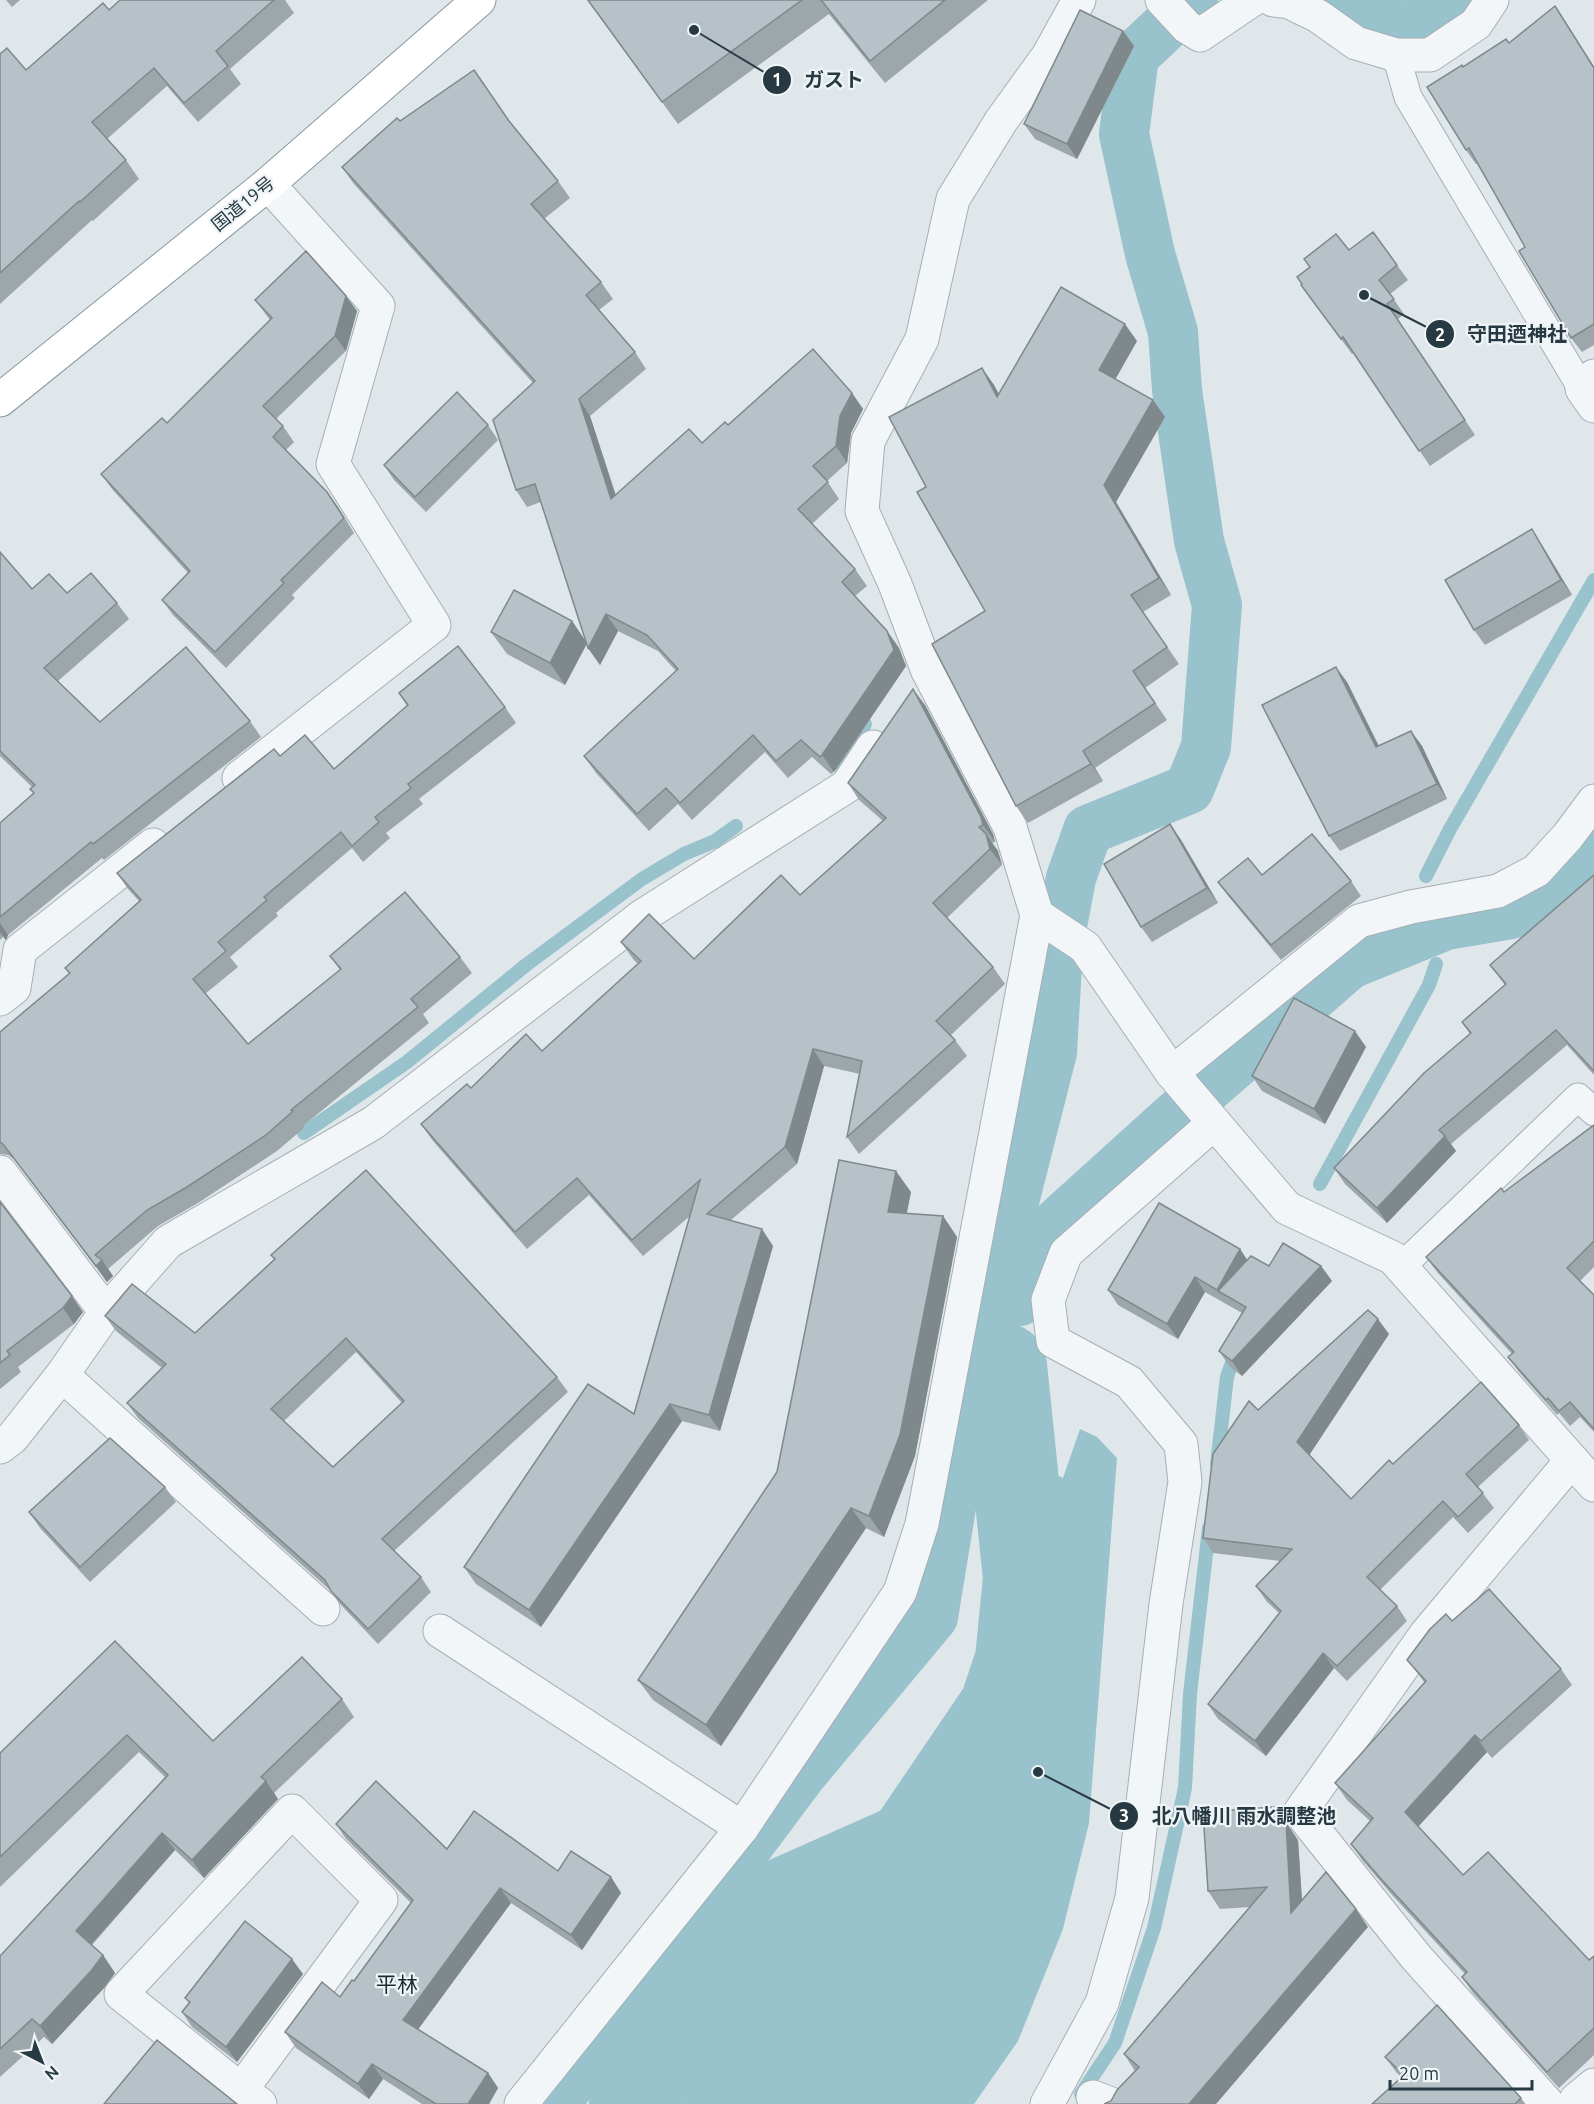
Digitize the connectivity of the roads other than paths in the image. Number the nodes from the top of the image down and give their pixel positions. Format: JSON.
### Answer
{"nodes":[{"id":1,"x":479,"y":0,"type":"edge"},
{"id":2,"x":1079,"y":0,"type":"edge"},
{"id":3,"x":1162,"y":0,"type":"edge"},
{"id":4,"x":1252,"y":0,"type":"edge"},
{"id":5,"x":1273,"y":0,"type":"edge"},
{"id":6,"x":1492,"y":0,"type":"edge"},
{"id":7,"x":1396,"y":56,"type":"junction"},
{"id":8,"x":268,"y":184,"type":"junction"},
{"id":9,"x":1590,"y":390,"type":"edge"},
{"id":10,"x":0,"y":400,"type":"edge"},
{"id":11,"x":927,"y":669,"type":"junction"},
{"id":12,"x":907,"y":698,"type":"edge"},
{"id":13,"x":887,"y":728,"type":"edge"},
{"id":14,"x":218,"y":795,"type":"edge"},
{"id":15,"x":1594,"y":801,"type":"edge"},
{"id":16,"x":180,"y":824,"type":"edge"},
{"id":17,"x":1037,"y":915,"type":"junction"},
{"id":18,"x":0,"y":999,"type":"edge"},
{"id":19,"x":1193,"y":1099,"type":"junction"},
{"id":20,"x":1594,"y":1112,"type":"edge"},
{"id":21,"x":0,"y":1172,"type":"edge"},
{"id":22,"x":1401,"y":1267,"type":"junction"},
{"id":23,"x":106,"y":1312,"type":"junction"},
{"id":24,"x":62,"y":1375,"type":"junction"},
{"id":25,"x":0,"y":1447,"type":"edge"},
{"id":26,"x":1572,"y":1461,"type":"junction"},
{"id":27,"x":1594,"y":1485,"type":"edge"},
{"id":28,"x":323,"y":1609,"type":"dead end"},
{"id":29,"x":440,"y":1631,"type":"dead end"},
{"id":30,"x":742,"y":1828,"type":"junction"},
{"id":31,"x":251,"y":2097,"type":"edge"},
{"id":32,"x":1571,"y":2099,"type":"edge"},
{"id":33,"x":521,"y":2104,"type":"edge"},
{"id":34,"x":1047,"y":2104,"type":"edge"}],
"edges":[{"from":1,"to":8,"type":"highway","name":"国道19号"},
{"from":2,"to":11,"type":"street"},
{"from":3,"to":4,"type":"street"},
{"from":5,"to":7,"type":"street"},
{"from":6,"to":7,"type":"street"},
{"from":7,"to":9,"type":"lane"},
{"from":8,"to":10,"type":"highway","name":"国道19号"},
{"from":8,"to":14,"type":"street"},
{"from":11,"to":12,"type":"street"},
{"from":11,"to":17,"type":"street"},
{"from":13,"to":23,"type":"street"},
{"from":15,"to":19,"type":"street"},
{"from":16,"to":18,"type":"street"},
{"from":17,"to":19,"type":"street"},
{"from":17,"to":30,"type":"street"},
{"from":19,"to":22,"type":"street"},
{"from":19,"to":34,"type":"street"},
{"from":20,"to":22,"type":"lane"},
{"from":21,"to":23,"type":"street"},
{"from":22,"to":26,"type":"street"},
{"from":23,"to":24,"type":"street"},
{"from":24,"to":25,"type":"street"},
{"from":24,"to":28,"type":"street"},
{"from":26,"to":27,"type":"street"},
{"from":26,"to":32,"type":"street"},
{"from":29,"to":30,"type":"street"},
{"from":30,"to":33,"type":"street"},
{"from":31,"to":31,"type":"street"}]}
